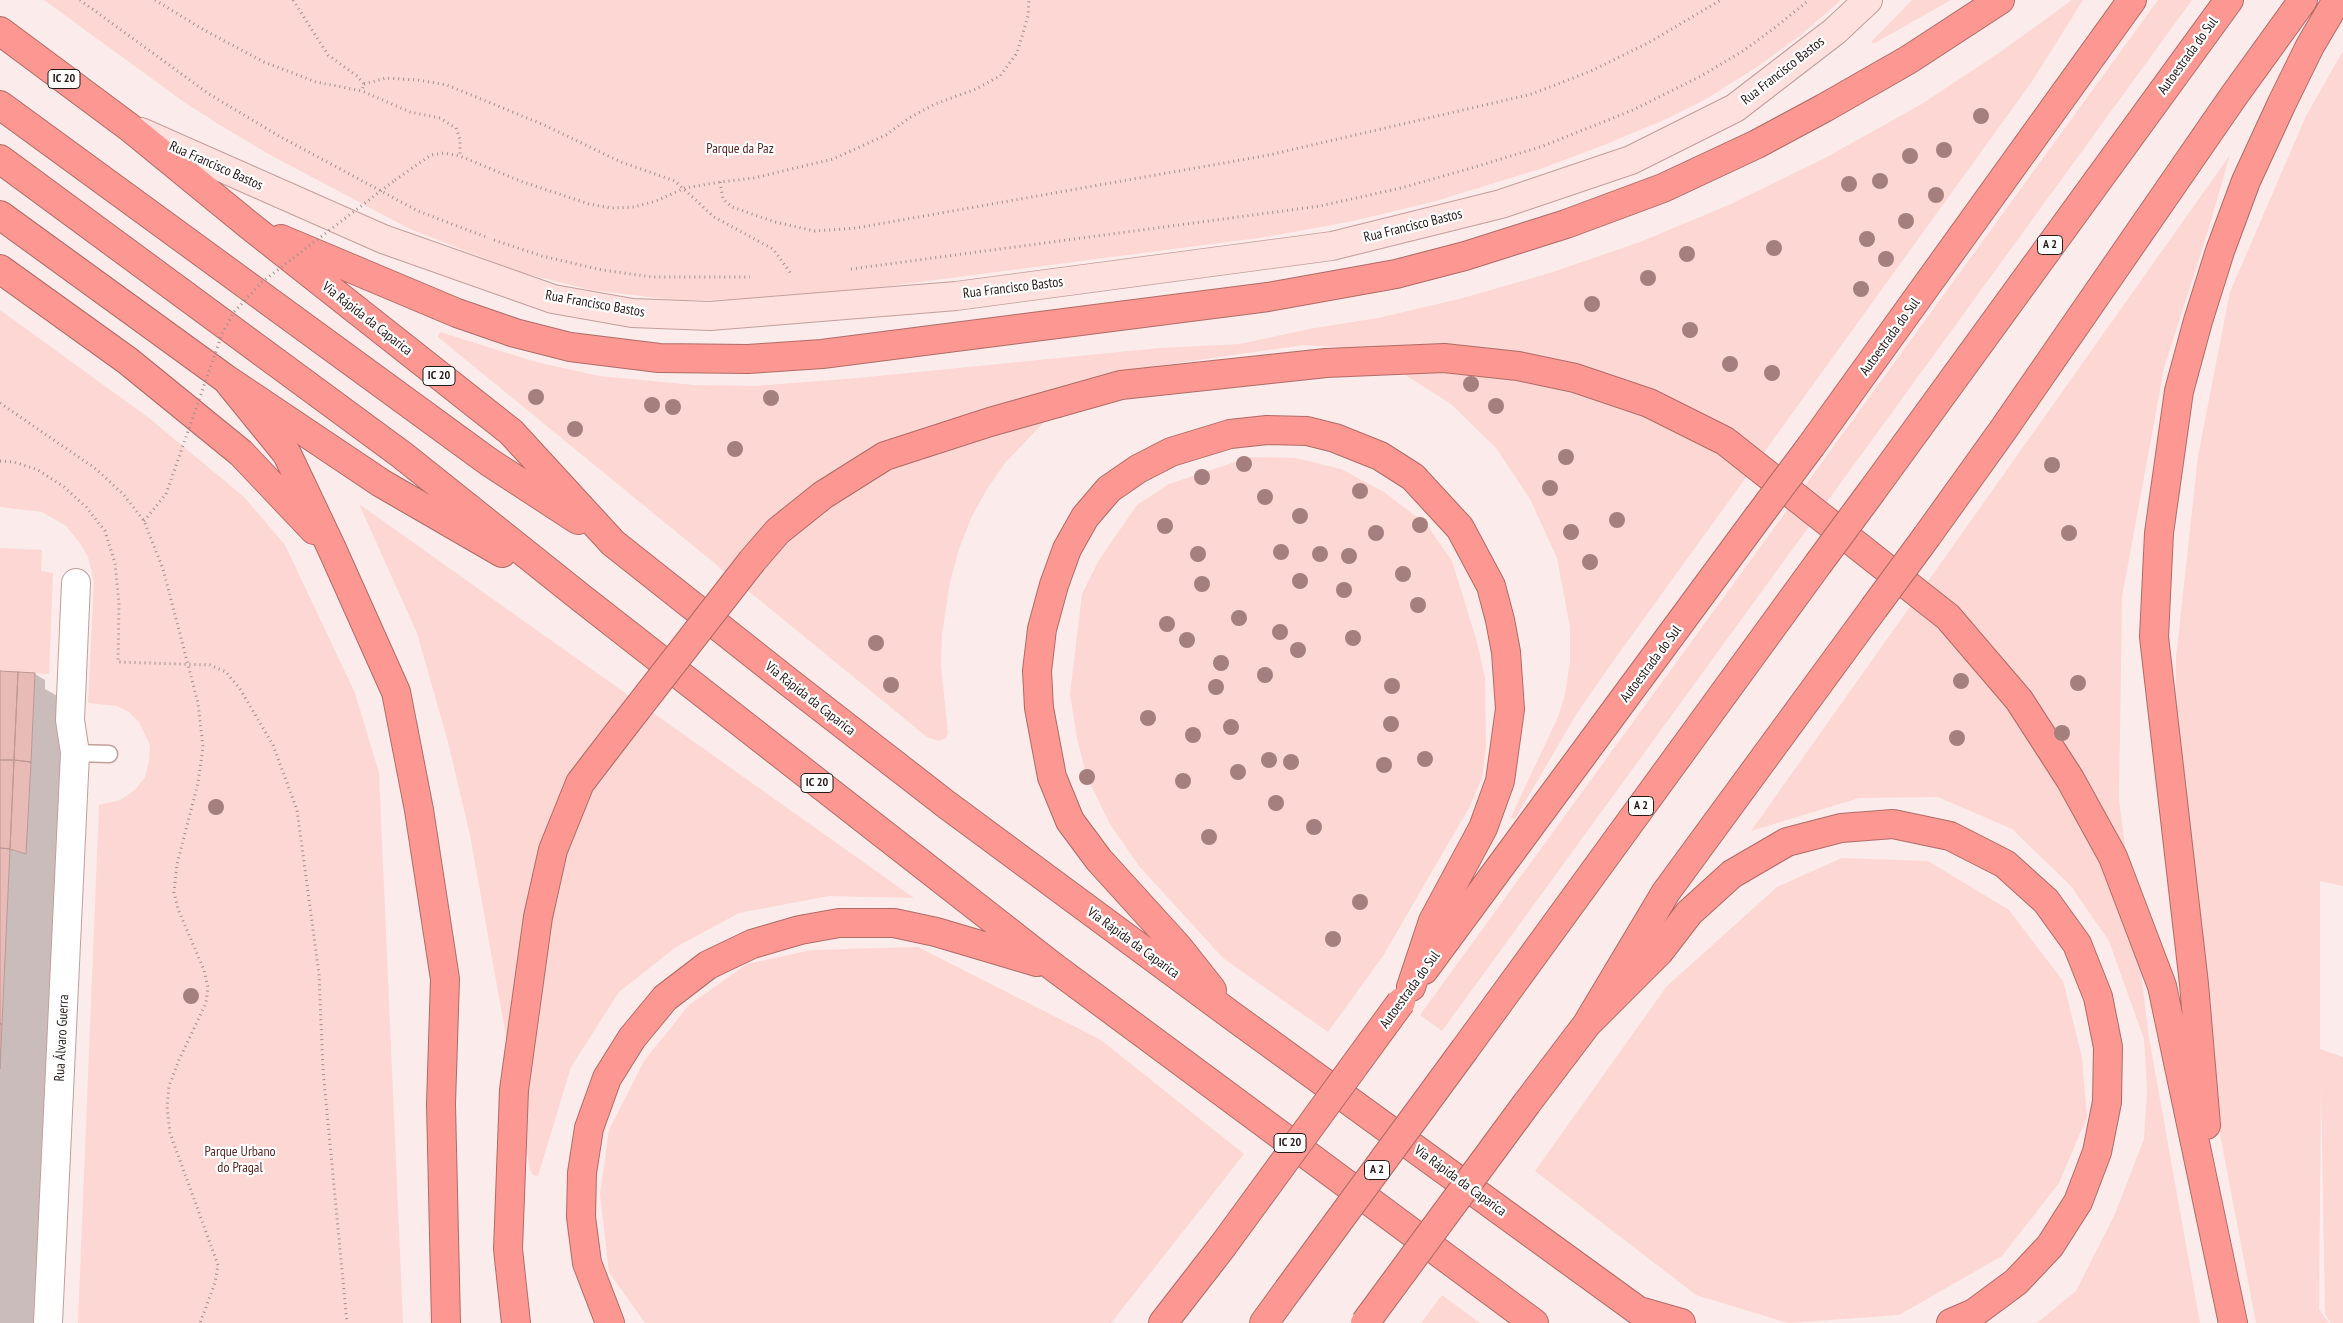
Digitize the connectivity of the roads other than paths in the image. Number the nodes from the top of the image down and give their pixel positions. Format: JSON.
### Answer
{"nodes":[{"id":1,"x":1868,"y":0,"type":"edge"},
{"id":2,"x":2000,"y":0,"type":"edge"},
{"id":3,"x":2132,"y":0,"type":"edge"},
{"id":4,"x":2229,"y":0,"type":"edge"},
{"id":5,"x":2303,"y":0,"type":"edge"},
{"id":6,"x":2337,"y":0,"type":"edge"},
{"id":7,"x":0,"y":31,"type":"edge"},
{"id":8,"x":0,"y":106,"type":"edge"},
{"id":9,"x":128,"y":127,"type":"junction"},
{"id":10,"x":0,"y":160,"type":"edge"},
{"id":11,"x":0,"y":215,"type":"edge"},
{"id":12,"x":250,"y":226,"type":"junction"},
{"id":13,"x":0,"y":269,"type":"edge"},
{"id":14,"x":226,"y":379,"type":"junction"},
{"id":15,"x":613,"y":543,"type":"junction"},
{"id":16,"x":332,"y":549,"type":"junction"},
{"id":17,"x":76,"y":583,"type":"dead end"},
{"id":18,"x":580,"y":597,"type":"junction"},
{"id":19,"x":75,"y":753,"type":"junction"},
{"id":20,"x":109,"y":754,"type":"dead end"},
{"id":21,"x":1055,"y":968,"type":"junction"},
{"id":22,"x":1406,"y":994,"type":"junction"},
{"id":23,"x":1231,"y":1015,"type":"junction"},
{"id":24,"x":1587,"y":1024,"type":"junction"},
{"id":25,"x":2215,"y":1243,"type":"junction"},
{"id":26,"x":1647,"y":1317,"type":"edge"},
{"id":27,"x":1530,"y":1321,"type":"edge"},
{"id":28,"x":48,"y":1323,"type":"edge"},
{"id":29,"x":446,"y":1323,"type":"edge"},
{"id":30,"x":516,"y":1323,"type":"edge"},
{"id":31,"x":610,"y":1323,"type":"edge"},
{"id":32,"x":1163,"y":1323,"type":"edge"},
{"id":33,"x":1264,"y":1323,"type":"edge"},
{"id":34,"x":1365,"y":1323,"type":"edge"},
{"id":35,"x":1681,"y":1323,"type":"edge"},
{"id":36,"x":1952,"y":1323,"type":"edge"},
{"id":37,"x":2233,"y":1323,"type":"edge"}],
"edges":[{"from":1,"to":9,"type":"street","name":"Rua Francisco Bastos"},
{"from":2,"to":12,"type":"highway"},
{"from":3,"to":22,"type":"highway","name":"Autoestrada do Sul","bridge":true},
{"from":4,"to":33,"type":"highway","name":"Autoestrada do Sul","number":"A 2","bridge":true},
{"from":5,"to":24,"type":"highway","bridge":true},
{"from":6,"to":25,"type":"highway"},
{"from":7,"to":9,"type":"highway","name":"Via Rápida da Caparica","number":"IC 20"},
{"from":8,"to":15,"type":"highway"},
{"from":9,"to":12,"type":"highway","name":"Via Rápida da Caparica","number":"IC 20"},
{"from":10,"to":18,"type":"highway","number":"IC 20"},
{"from":11,"to":14,"type":"highway"},
{"from":12,"to":15,"type":"highway","name":"Via Rápida da Caparica","number":"IC 20"},
{"from":13,"to":16,"type":"highway"},
{"from":14,"to":16,"type":"highway"},
{"from":14,"to":18,"type":"highway"},
{"from":15,"to":23,"type":"highway","name":"Via Rápida da Caparica","number":"IC 20"},
{"from":16,"to":29,"type":"highway"},
{"from":17,"to":19,"type":"street","name":"Rua Álvaro Guerra"},
{"from":18,"to":21,"type":"highway","number":"IC 20"},
{"from":19,"to":20,"type":"lane"},
{"from":19,"to":28,"type":"street","name":"Rua Álvaro Guerra"},
{"from":21,"to":27,"type":"highway","number":"IC 20"},
{"from":21,"to":31,"type":"highway"},
{"from":22,"to":23,"type":"highway"},
{"from":22,"to":32,"type":"highway","name":"Autoestrada do Sul","bridge":true},
{"from":23,"to":26,"type":"highway","name":"Via Rápida da Caparica","number":"IC 20"},
{"from":24,"to":34,"type":"highway","bridge":true},
{"from":24,"to":36,"type":"highway"},
{"from":25,"to":30,"type":"highway","bridge":true},
{"from":25,"to":37,"type":"highway"},
{"from":26,"to":35,"type":"highway","name":"Via Rápida da Caparica"}]}
